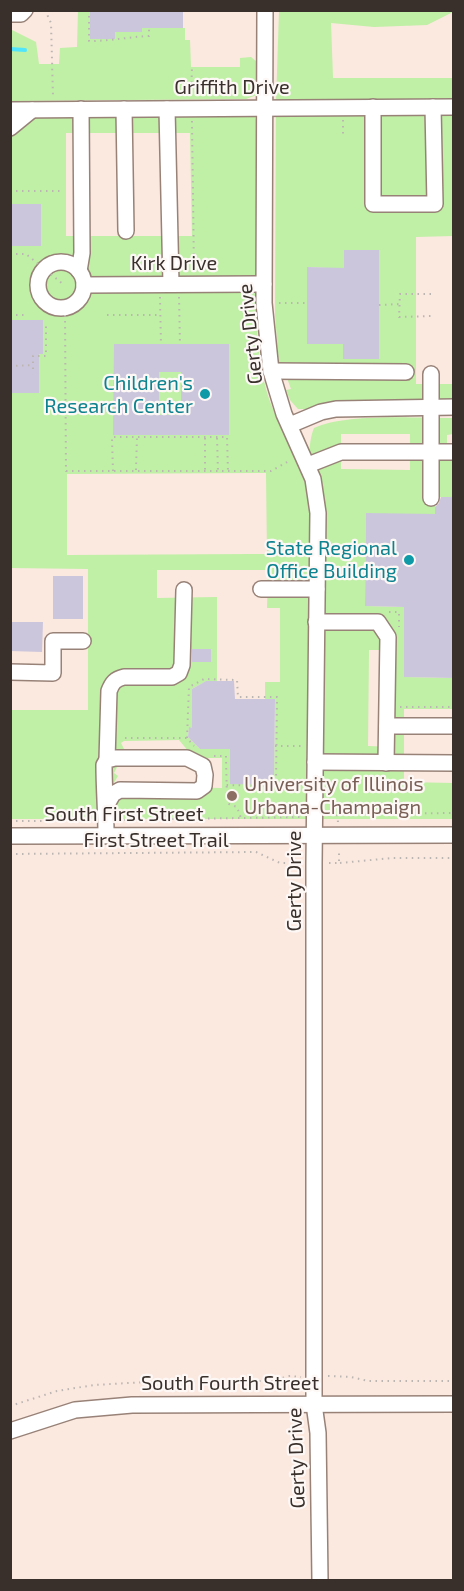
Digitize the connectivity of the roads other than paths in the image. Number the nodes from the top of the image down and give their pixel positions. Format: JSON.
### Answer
{"nodes":[{"id":1,"x":25,"y":10,"type":"edge"},
{"id":2,"x":266,"y":10,"type":"edge"},
{"id":3,"x":10,"y":14,"type":"edge"},
{"id":4,"x":373,"y":107,"type":"junction"},
{"id":5,"x":433,"y":107,"type":"junction"},
{"id":6,"x":453,"y":107,"type":"edge"},
{"id":7,"x":266,"y":108,"type":"junction"},
{"id":8,"x":81,"y":109,"type":"junction"},
{"id":9,"x":124,"y":109,"type":"junction"},
{"id":10,"x":167,"y":109,"type":"junction"},
{"id":11,"x":10,"y":110,"type":"edge"},
{"id":12,"x":32,"y":110,"type":"junction"},
{"id":13,"x":10,"y":128,"type":"edge"},
{"id":14,"x":126,"y":231,"type":"dead end"},
{"id":15,"x":81,"y":278,"type":"junction"},
{"id":16,"x":264,"y":284,"type":"junction"},
{"id":17,"x":170,"y":291,"type":"junction"},
{"id":18,"x":271,"y":370,"type":"junction"},
{"id":19,"x":406,"y":372,"type":"dead end"},
{"id":20,"x":431,"y":374,"type":"dead end"},
{"id":21,"x":431,"y":407,"type":"junction"},
{"id":22,"x":453,"y":407,"type":"edge"},
{"id":23,"x":290,"y":426,"type":"junction"},
{"id":24,"x":431,"y":452,"type":"junction"},
{"id":25,"x":453,"y":452,"type":"edge"},
{"id":26,"x":306,"y":459,"type":"junction"},
{"id":27,"x":431,"y":498,"type":"dead end"},
{"id":28,"x":261,"y":589,"type":"dead end"},
{"id":29,"x":317,"y":589,"type":"junction"},
{"id":30,"x":184,"y":590,"type":"dead end"},
{"id":31,"x":316,"y":622,"type":"junction"},
{"id":32,"x":83,"y":641,"type":"dead end"},
{"id":33,"x":10,"y":672,"type":"edge"},
{"id":34,"x":387,"y":726,"type":"junction"},
{"id":35,"x":453,"y":726,"type":"edge"},
{"id":36,"x":315,"y":755,"type":"junction"},
{"id":37,"x":107,"y":760,"type":"junction"},
{"id":38,"x":386,"y":763,"type":"junction"},
{"id":39,"x":453,"y":763,"type":"edge"},
{"id":40,"x":106,"y":820,"type":"junction"},
{"id":41,"x":453,"y":835,"type":"edge"},
{"id":42,"x":10,"y":836,"type":"edge"},
{"id":43,"x":315,"y":836,"type":"junction"},
{"id":44,"x":314,"y":1404,"type":"junction"},
{"id":45,"x":453,"y":1404,"type":"edge"},
{"id":46,"x":10,"y":1431,"type":"edge"},
{"id":47,"x":320,"y":1581,"type":"edge"}],
"edges":[{"from":1,"to":3,"type":"street"},
{"from":2,"to":7,"type":"street","name":"Gerty Drive"},
{"from":4,"to":5,"type":"street","name":"Griffith Drive"},
{"from":4,"to":5,"type":"street"},
{"from":4,"to":7,"type":"street","name":"Griffith Drive"},
{"from":5,"to":6,"type":"street","name":"Griffith Drive"},
{"from":7,"to":10,"type":"street","name":"Griffith Drive"},
{"from":7,"to":16,"type":"street","name":"Gerty Drive"},
{"from":8,"to":9,"type":"street","name":"Griffith Drive"},
{"from":8,"to":12,"type":"street","name":"Griffith Drive"},
{"from":8,"to":15,"type":"street"},
{"from":9,"to":10,"type":"street","name":"Griffith Drive"},
{"from":9,"to":14,"type":"street"},
{"from":10,"to":17,"type":"street"},
{"from":11,"to":12,"type":"street","name":"Griffith Drive"},
{"from":12,"to":13,"type":"street"},
{"from":15,"to":15,"type":"street","name":"Kirk Drive"},
{"from":15,"to":17,"type":"street","name":"Kirk Drive"},
{"from":16,"to":17,"type":"street","name":"Kirk Drive"},
{"from":16,"to":18,"type":"street","name":"Gerty Drive"},
{"from":18,"to":19,"type":"street"},
{"from":18,"to":23,"type":"street","name":"Gerty Drive"},
{"from":20,"to":21,"type":"street"},
{"from":21,"to":22,"type":"street"},
{"from":21,"to":23,"type":"street"},
{"from":21,"to":24,"type":"street"},
{"from":23,"to":26,"type":"street","name":"Gerty Drive"},
{"from":24,"to":25,"type":"street"},
{"from":24,"to":26,"type":"street"},
{"from":24,"to":27,"type":"street"},
{"from":26,"to":29,"type":"street","name":"Gerty Drive"},
{"from":28,"to":29,"type":"street"},
{"from":29,"to":31,"type":"street","name":"Gerty Drive"},
{"from":30,"to":37,"type":"street"},
{"from":31,"to":34,"type":"street"},
{"from":31,"to":36,"type":"street","name":"Gerty Drive"},
{"from":32,"to":33,"type":"street"},
{"from":34,"to":35,"type":"street"},
{"from":34,"to":38,"type":"street"},
{"from":36,"to":38,"type":"street"},
{"from":36,"to":43,"type":"street","name":"Gerty Drive"},
{"from":37,"to":40,"type":"street"},
{"from":37,"to":40,"type":"street"},
{"from":38,"to":39,"type":"street"},
{"from":40,"to":42,"type":"street","name":"South First Street"},
{"from":40,"to":43,"type":"street","name":"South First Street"},
{"from":41,"to":43,"type":"street","name":"South First Street"},
{"from":43,"to":44,"type":"street","name":"Gerty Drive"},
{"from":44,"to":45,"type":"street","name":"South Fourth Street"},
{"from":44,"to":46,"type":"street","name":"South Fourth Street"},
{"from":44,"to":47,"type":"street","name":"Gerty Drive"}]}
